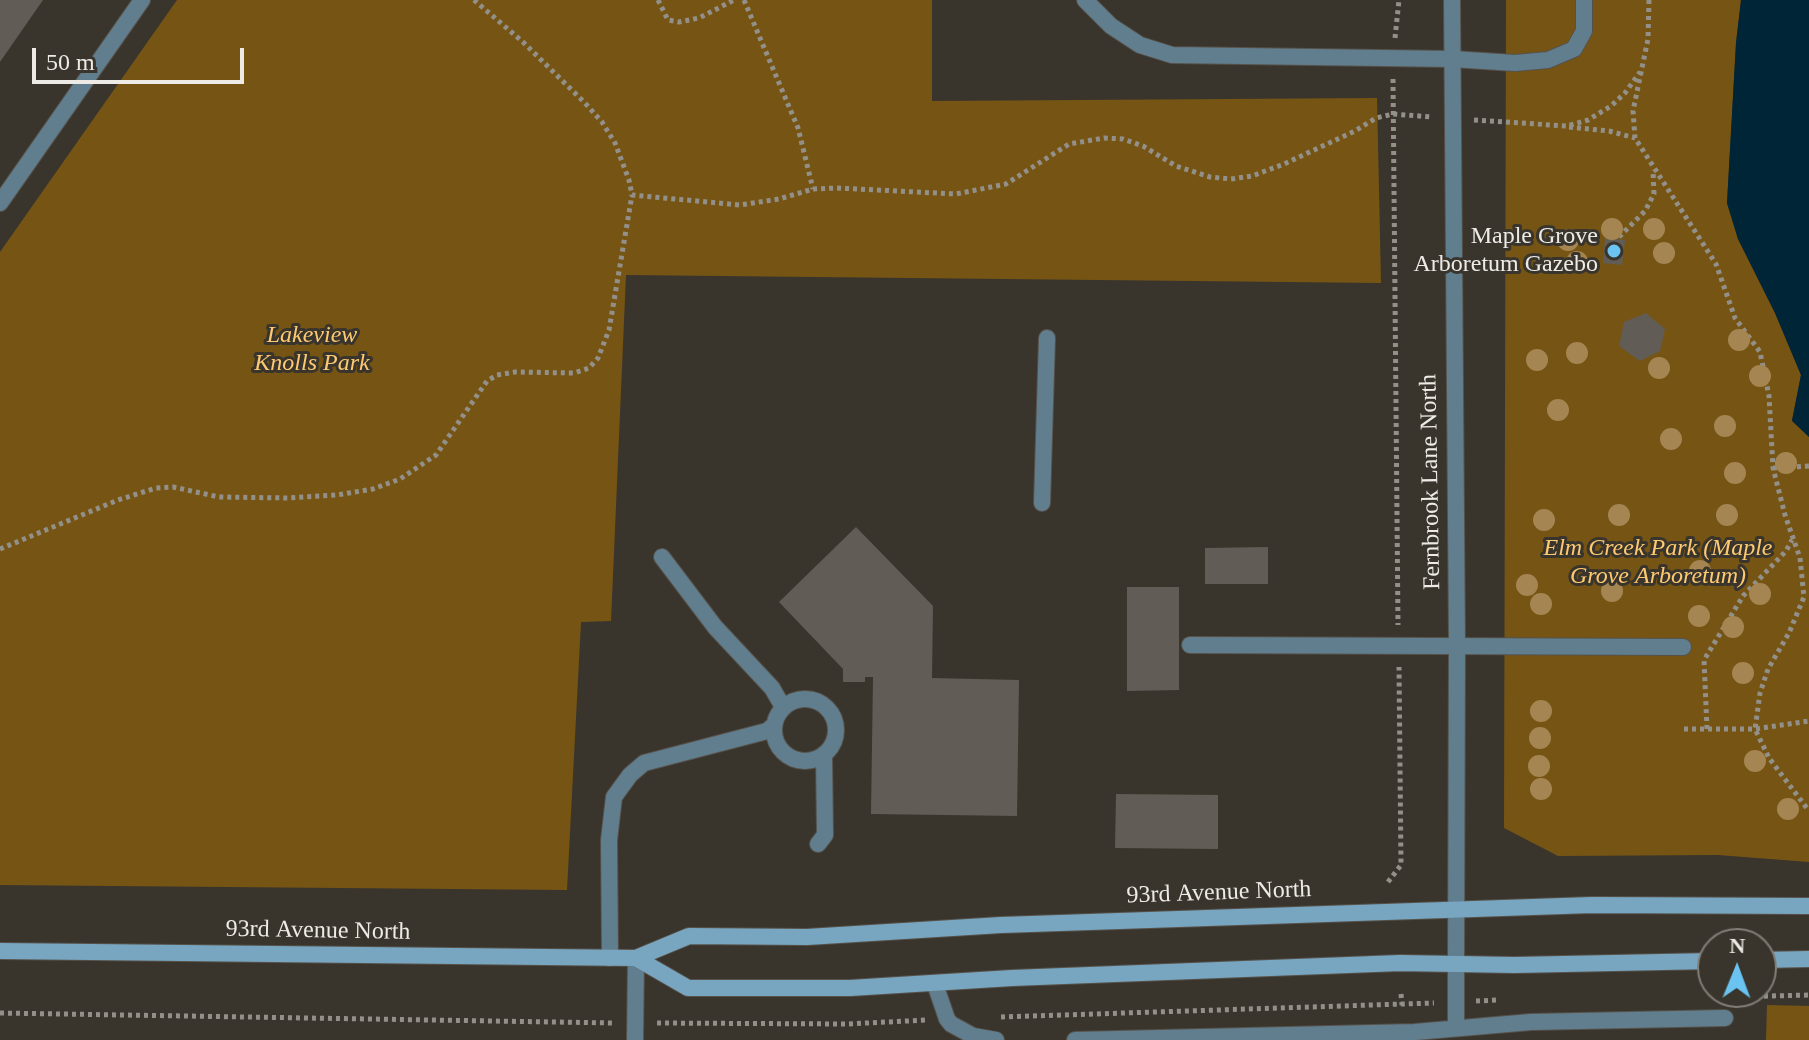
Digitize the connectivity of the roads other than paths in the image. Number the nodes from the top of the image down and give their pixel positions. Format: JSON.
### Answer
{"nodes":[{"id":1,"x":142,"y":0,"type":"edge"},
{"id":2,"x":1085,"y":0,"type":"edge"},
{"id":3,"x":1452,"y":0,"type":"edge"},
{"id":4,"x":1584,"y":0,"type":"edge"},
{"id":5,"x":1452,"y":59,"type":"junction"},
{"id":6,"x":0,"y":203,"type":"edge"},
{"id":7,"x":1047,"y":338,"type":"dead end"},
{"id":8,"x":1042,"y":503,"type":"dead end"},
{"id":9,"x":662,"y":557,"type":"dead end"},
{"id":10,"x":1190,"y":645,"type":"dead end"},
{"id":11,"x":1457,"y":645,"type":"junction"},
{"id":12,"x":1683,"y":647,"type":"dead end"},
{"id":13,"x":783,"y":707,"type":"junction"},
{"id":14,"x":774,"y":725,"type":"junction"},
{"id":15,"x":824,"y":754,"type":"junction"},
{"id":16,"x":818,"y":844,"type":"dead end"},
{"id":17,"x":1809,"y":906,"type":"edge"},
{"id":18,"x":1455,"y":908,"type":"junction"},
{"id":19,"x":0,"y":951,"type":"edge"},
{"id":20,"x":610,"y":958,"type":"junction"},
{"id":21,"x":636,"y":958,"type":"junction"},
{"id":22,"x":1809,"y":959,"type":"edge"},
{"id":23,"x":1777,"y":960,"type":"edge"},
{"id":24,"x":1697,"y":961,"type":"edge"},
{"id":25,"x":1456,"y":964,"type":"junction"},
{"id":26,"x":935,"y":984,"type":"junction"},
{"id":27,"x":1725,"y":1018,"type":"dead end"},
{"id":28,"x":1456,"y":1028,"type":"junction"},
{"id":29,"x":636,"y":1032,"type":"edge"},
{"id":30,"x":996,"y":1040,"type":"edge"},
{"id":31,"x":1075,"y":1040,"type":"edge"}],
"edges":[{"from":1,"to":6,"type":"street"},
{"from":2,"to":5,"type":"street"},
{"from":3,"to":5,"type":"street","name":"Fernbrook Lane North"},
{"from":4,"to":5,"type":"street"},
{"from":5,"to":11,"type":"street","name":"Fernbrook Lane North"},
{"from":7,"to":8,"type":"street"},
{"from":9,"to":13,"type":"street"},
{"from":10,"to":11,"type":"street"},
{"from":11,"to":12,"type":"street"},
{"from":11,"to":18,"type":"street","name":"Fernbrook Lane North"},
{"from":13,"to":14,"type":"street"},
{"from":13,"to":15,"type":"street"},
{"from":14,"to":15,"type":"street"},
{"from":14,"to":20,"type":"street"},
{"from":15,"to":16,"type":"street"},
{"from":17,"to":18,"type":"main road","name":"93rd Avenue North"},
{"from":18,"to":21,"type":"main road","name":"93rd Avenue North"},
{"from":18,"to":25,"type":"street","name":"Fernbrook Lane North"},
{"from":19,"to":20,"type":"main road","name":"93rd Avenue North"},
{"from":20,"to":21,"type":"main road","name":"93rd Avenue North"},
{"from":21,"to":26,"type":"main road","name":"93rd Avenue North"},
{"from":21,"to":29,"type":"street"},
{"from":22,"to":23,"type":"main road"},
{"from":24,"to":25,"type":"main road","name":"93rd Avenue North"},
{"from":25,"to":26,"type":"main road","name":"93rd Avenue North"},
{"from":25,"to":28,"type":"street","name":"Fernbrook Lane North"},
{"from":26,"to":30,"type":"street"},
{"from":27,"to":28,"type":"street"},
{"from":28,"to":31,"type":"street"}]}
